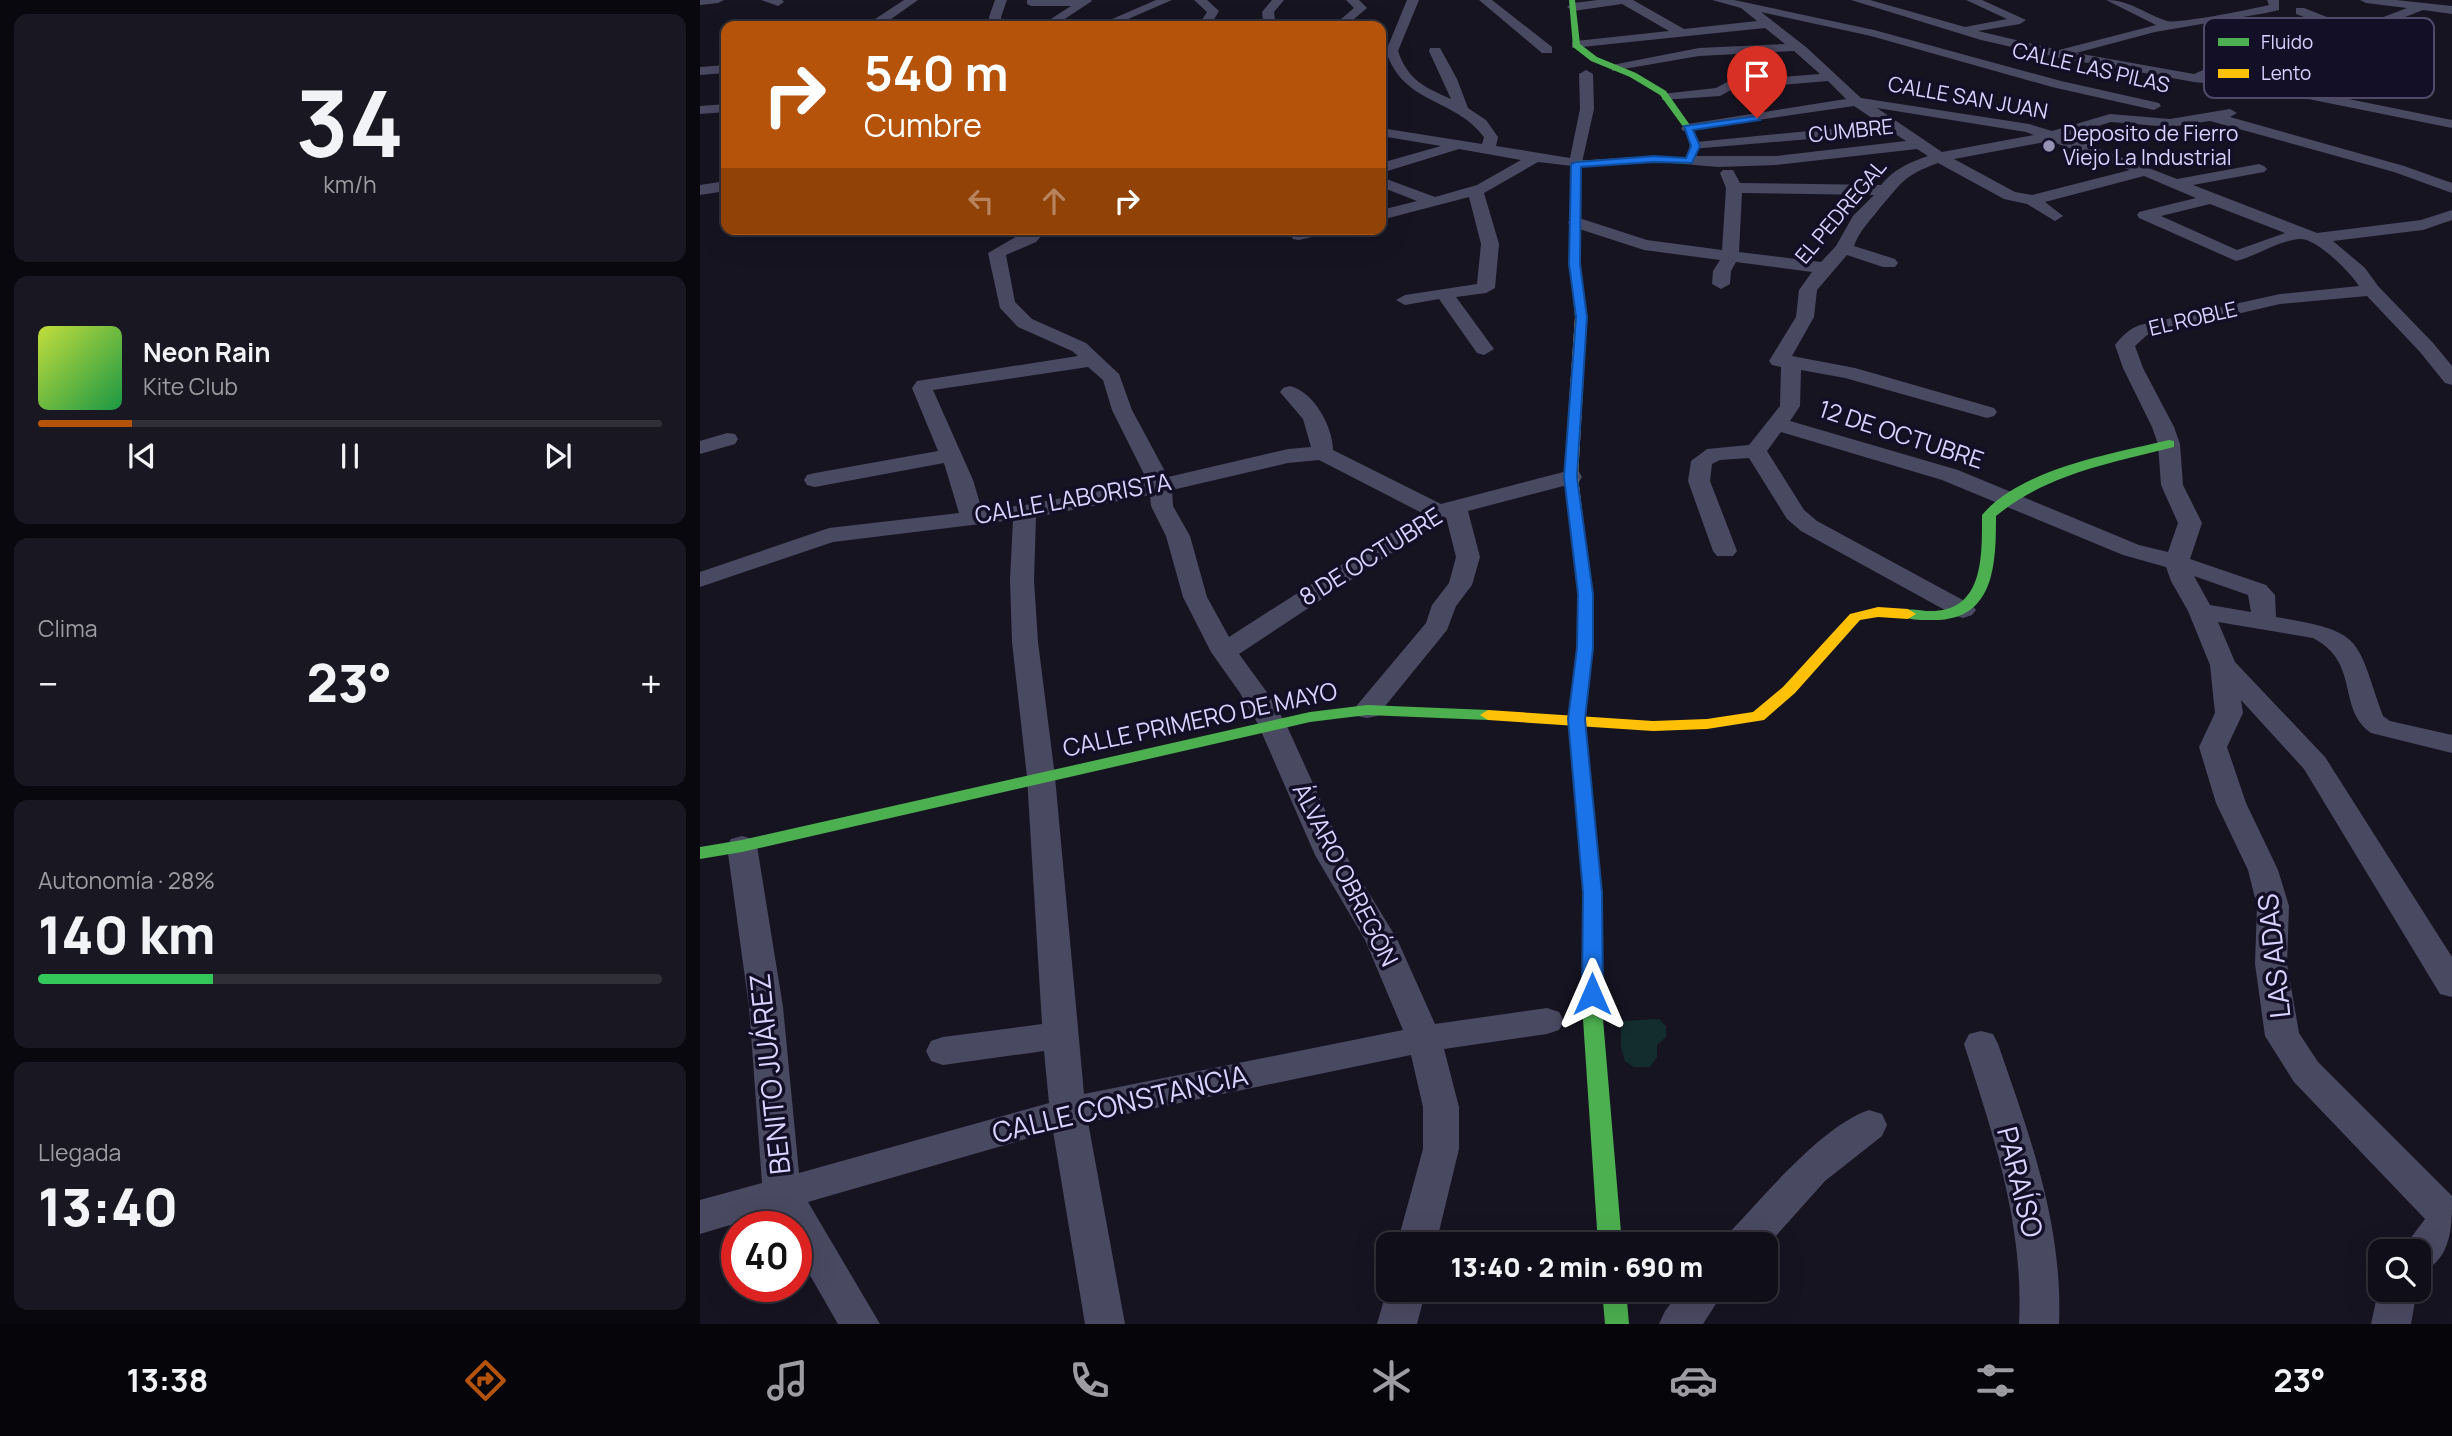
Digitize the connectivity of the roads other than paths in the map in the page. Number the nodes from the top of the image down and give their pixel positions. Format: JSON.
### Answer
{"nodes":[{"id":1,"x":718,"y":0,"type":"edge"},
{"id":2,"x":912,"y":0,"type":"edge"},
{"id":3,"x":1001,"y":0,"type":"edge"},
{"id":4,"x":1166,"y":0,"type":"edge"},
{"id":5,"x":1200,"y":0,"type":"edge"},
{"id":6,"x":1278,"y":0,"type":"edge"},
{"id":7,"x":1352,"y":0,"type":"edge"},
{"id":8,"x":1413,"y":0,"type":"edge"},
{"id":9,"x":1485,"y":0,"type":"edge"},
{"id":10,"x":1624,"y":0,"type":"edge"},
{"id":11,"x":1718,"y":0,"type":"edge"},
{"id":12,"x":1862,"y":0,"type":"edge"},
{"id":13,"x":1972,"y":0,"type":"edge"},
{"id":14,"x":2112,"y":0,"type":"edge"},
{"id":15,"x":2273,"y":0,"type":"edge"},
{"id":16,"x":2366,"y":0,"type":"edge"},
{"id":17,"x":700,"y":1,"type":"edge"},
{"id":18,"x":1086,"y":1,"type":"edge"},
{"id":19,"x":1031,"y":2,"type":"dead end"},
{"id":20,"x":1573,"y":4,"type":"edge"},
{"id":21,"x":1745,"y":6,"type":"junction"},
{"id":22,"x":2425,"y":6,"type":"junction"},
{"id":23,"x":2452,"y":9,"type":"edge"},
{"id":24,"x":2300,"y":11,"type":"dead end"},
{"id":25,"x":1213,"y":12,"type":"joint"},
{"id":26,"x":1131,"y":14,"type":"junction"},
{"id":27,"x":2221,"y":18,"type":"edge"},
{"id":28,"x":2317,"y":18,"type":"edge"},
{"id":29,"x":2395,"y":18,"type":"edge"},
{"id":30,"x":880,"y":21,"type":"edge"},
{"id":31,"x":995,"y":21,"type":"edge"},
{"id":32,"x":1054,"y":21,"type":"edge"},
{"id":33,"x":1114,"y":21,"type":"edge"},
{"id":34,"x":1149,"y":21,"type":"edge"},
{"id":35,"x":1207,"y":21,"type":"edge"},
{"id":36,"x":1268,"y":21,"type":"edge"},
{"id":37,"x":1345,"y":21,"type":"edge"},
{"id":38,"x":2204,"y":21,"type":"edge"},
{"id":39,"x":1766,"y":24,"type":"junction"},
{"id":40,"x":2168,"y":26,"type":"junction"},
{"id":41,"x":1959,"y":30,"type":"junction"},
{"id":42,"x":1682,"y":33,"type":"junction"},
{"id":43,"x":1898,"y":39,"type":"junction"},
{"id":44,"x":1576,"y":45,"type":"junction"},
{"id":45,"x":1797,"y":47,"type":"junction"},
{"id":46,"x":1547,"y":50,"type":"dead end"},
{"id":47,"x":1434,"y":51,"type":"dead end"},
{"id":48,"x":2060,"y":54,"type":"junction"},
{"id":49,"x":2091,"y":60,"type":"junction"},
{"id":50,"x":701,"y":66,"type":"edge"},
{"id":51,"x":1391,"y":66,"type":"edge"},
{"id":52,"x":1614,"y":67,"type":"junction"},
{"id":53,"x":721,"y":68,"type":"edge"},
{"id":54,"x":1996,"y":69,"type":"junction"},
{"id":55,"x":2204,"y":74,"type":"edge"},
{"id":56,"x":1586,"y":75,"type":"dead end"},
{"id":57,"x":1832,"y":77,"type":"junction"},
{"id":58,"x":2194,"y":78,"type":"junction"},
{"id":59,"x":2204,"y":79,"type":"edge"},
{"id":60,"x":1411,"y":84,"type":"junction"},
{"id":61,"x":1391,"y":86,"type":"dead end"},
{"id":62,"x":1667,"y":97,"type":"junction"},
{"id":63,"x":2320,"y":98,"type":"edge"},
{"id":64,"x":1857,"y":102,"type":"junction"},
{"id":65,"x":1461,"y":107,"type":"junction"},
{"id":66,"x":721,"y":108,"type":"edge"},
{"id":67,"x":700,"y":110,"type":"edge"},
{"id":68,"x":2223,"y":115,"type":"junction"},
{"id":69,"x":2451,"y":124,"type":"edge"},
{"id":70,"x":1895,"y":127,"type":"junction"},
{"id":71,"x":1688,"y":128,"type":"junction"},
{"id":72,"x":1386,"y":133,"type":"edge"},
{"id":73,"x":2051,"y":136,"type":"junction"},
{"id":74,"x":1920,"y":144,"type":"junction"},
{"id":75,"x":1460,"y":146,"type":"junction"},
{"id":76,"x":1488,"y":149,"type":"junction"},
{"id":77,"x":2128,"y":149,"type":"dead end"},
{"id":78,"x":1692,"y":153,"type":"junction"},
{"id":79,"x":2105,"y":155,"type":"junction"},
{"id":80,"x":1939,"y":157,"type":"junction"},
{"id":81,"x":1535,"y":158,"type":"junction"},
{"id":82,"x":1723,"y":162,"type":"junction"},
{"id":83,"x":1576,"y":164,"type":"junction"},
{"id":84,"x":1386,"y":167,"type":"edge"},
{"id":85,"x":2259,"y":169,"type":"dead end"},
{"id":86,"x":2142,"y":172,"type":"junction"},
{"id":87,"x":1386,"y":184,"type":"edge"},
{"id":88,"x":2173,"y":184,"type":"junction"},
{"id":89,"x":721,"y":185,"type":"edge"},
{"id":90,"x":700,"y":187,"type":"edge"},
{"id":91,"x":1734,"y":187,"type":"junction"},
{"id":92,"x":2452,"y":188,"type":"edge"},
{"id":93,"x":1476,"y":190,"type":"junction"},
{"id":94,"x":1888,"y":190,"type":"junction"},
{"id":95,"x":2209,"y":199,"type":"junction"},
{"id":96,"x":2032,"y":200,"type":"junction"},
{"id":97,"x":1434,"y":202,"type":"junction"},
{"id":98,"x":1386,"y":214,"type":"edge"},
{"id":99,"x":2452,"y":215,"type":"edge"},
{"id":100,"x":2055,"y":216,"type":"dead end"},
{"id":101,"x":1576,"y":222,"type":"junction"},
{"id":102,"x":1032,"y":235,"type":"edge"},
{"id":103,"x":2309,"y":235,"type":"junction"},
{"id":104,"x":1844,"y":248,"type":"junction"},
{"id":105,"x":1730,"y":258,"type":"junction"},
{"id":106,"x":1889,"y":263,"type":"dead end"},
{"id":107,"x":1824,"y":268,"type":"junction"},
{"id":108,"x":1721,"y":284,"type":"dead end"},
{"id":109,"x":2371,"y":290,"type":"junction"},
{"id":110,"x":1443,"y":293,"type":"junction"},
{"id":111,"x":1405,"y":300,"type":"dead end"},
{"id":112,"x":2452,"y":347,"type":"edge"},
{"id":113,"x":2427,"y":348,"type":"junction"},
{"id":114,"x":1484,"y":349,"type":"dead end"},
{"id":115,"x":1093,"y":360,"type":"junction"},
{"id":116,"x":1791,"y":362,"type":"junction"},
{"id":117,"x":2452,"y":379,"type":"edge"},
{"id":118,"x":1290,"y":392,"type":"dead end"},
{"id":119,"x":1987,"y":412,"type":"dead end"},
{"id":120,"x":1778,"y":424,"type":"junction"},
{"id":121,"x":727,"y":439,"type":"dead end"},
{"id":122,"x":2169,"y":444,"type":"junction"},
{"id":123,"x":700,"y":448,"type":"edge"},
{"id":124,"x":1756,"y":451,"type":"junction"},
{"id":125,"x":1322,"y":453,"type":"junction"},
{"id":126,"x":951,"y":455,"type":"junction"},
{"id":127,"x":1570,"y":477,"type":"junction"},
{"id":128,"x":815,"y":480,"type":"dead end"},
{"id":129,"x":1161,"y":485,"type":"junction"},
{"id":130,"x":2007,"y":499,"type":"junction"},
{"id":131,"x":1447,"y":509,"type":"junction"},
{"id":132,"x":1025,"y":512,"type":"junction"},
{"id":133,"x":972,"y":517,"type":"junction"},
{"id":134,"x":1725,"y":551,"type":"dead end"},
{"id":135,"x":2177,"y":562,"type":"junction"},
{"id":136,"x":2216,"y":576,"type":"junction"},
{"id":137,"x":700,"y":580,"type":"edge"},
{"id":138,"x":1964,"y":610,"type":"junction"},
{"id":139,"x":2211,"y":613,"type":"junction"},
{"id":140,"x":2264,"y":621,"type":"junction"},
{"id":141,"x":1224,"y":652,"type":"junction"},
{"id":142,"x":2223,"y":665,"type":"junction"},
{"id":143,"x":1367,"y":710,"type":"junction"},
{"id":144,"x":1576,"y":719,"type":"junction"},
{"id":145,"x":1272,"y":724,"type":"junction"},
{"id":146,"x":2452,"y":744,"type":"edge"},
{"id":147,"x":1041,"y":776,"type":"junction"},
{"id":148,"x":742,"y":846,"type":"junction"},
{"id":149,"x":700,"y":853,"type":"edge"},
{"id":150,"x":2452,"y":985,"type":"edge"},
{"id":151,"x":1547,"y":1021,"type":"dead end"},
{"id":152,"x":1060,"y":1035,"type":"junction"},
{"id":153,"x":1424,"y":1039,"type":"junction"},
{"id":154,"x":1980,"y":1044,"type":"dead end"},
{"id":155,"x":943,"y":1051,"type":"dead end"},
{"id":156,"x":1068,"y":1112,"type":"junction"},
{"id":157,"x":1869,"y":1125,"type":"dead end"},
{"id":158,"x":782,"y":1192,"type":"junction"},
{"id":159,"x":700,"y":1217,"type":"edge"},
{"id":160,"x":2450,"y":1218,"type":"edge"},
{"id":161,"x":1420,"y":1232,"type":"edge"},
{"id":162,"x":1609,"y":1232,"type":"edge"},
{"id":163,"x":1755,"y":1232,"type":"edge"},
{"id":164,"x":2431,"y":1241,"type":"edge"},
{"id":165,"x":1403,"y":1302,"type":"edge"},
{"id":166,"x":1615,"y":1302,"type":"edge"},
{"id":167,"x":1696,"y":1302,"type":"edge"},
{"id":168,"x":2394,"y":1302,"type":"edge"},
{"id":169,"x":860,"y":1324,"type":"edge"},
{"id":170,"x":1105,"y":1324,"type":"edge"},
{"id":171,"x":1397,"y":1324,"type":"edge"},
{"id":172,"x":1617,"y":1324,"type":"edge"},
{"id":173,"x":1679,"y":1324,"type":"edge"},
{"id":174,"x":2039,"y":1324,"type":"edge"},
{"id":175,"x":2391,"y":1324,"type":"edge"}],
"edges":[{"from":1,"to":17,"type":"street"},
{"from":2,"to":30,"type":"street"},
{"from":3,"to":31,"type":"street"},
{"from":4,"to":26,"type":"street"},
{"from":5,"to":25,"type":"street"},
{"from":6,"to":36,"type":"street"},
{"from":7,"to":37,"type":"street"},
{"from":8,"to":51,"type":"street"},
{"from":9,"to":46,"type":"street"},
{"from":10,"to":20,"type":"street"},
{"from":10,"to":42,"type":"street"},
{"from":11,"to":21,"type":"street","name":"CALLE LAS PILAS"},
{"from":12,"to":41,"type":"street"},
{"from":13,"to":41,"type":"street"},
{"from":14,"to":40,"type":"street"},
{"from":15,"to":27,"type":"street"},
{"from":16,"to":22,"type":"street"},
{"from":18,"to":19,"type":"street"},
{"from":18,"to":32,"type":"street"},
{"from":20,"to":44,"type":"street"},
{"from":21,"to":39,"type":"street"},
{"from":21,"to":43,"type":"street","name":"CALLE LAS PILAS"},
{"from":22,"to":23,"type":"street"},
{"from":22,"to":29,"type":"street"},
{"from":24,"to":28,"type":"street"},
{"from":25,"to":35,"type":"street"},
{"from":26,"to":33,"type":"street"},
{"from":26,"to":34,"type":"street"},
{"from":38,"to":40,"type":"street"},
{"from":39,"to":42,"type":"street"},
{"from":39,"to":45,"type":"street"},
{"from":40,"to":48,"type":"street"},
{"from":41,"to":43,"type":"street"},
{"from":41,"to":48,"type":"street"},
{"from":42,"to":44,"type":"street"},
{"from":43,"to":54,"type":"street","name":"CALLE LAS PILAS"},
{"from":44,"to":52,"type":"street"},
{"from":45,"to":52,"type":"street"},
{"from":45,"to":57,"type":"street"},
{"from":47,"to":65,"type":"street"},
{"from":48,"to":49,"type":"street"},
{"from":49,"to":54,"type":"street"},
{"from":49,"to":58,"type":"street"},
{"from":50,"to":53,"type":"street"},
{"from":51,"to":60,"type":"street"},
{"from":52,"to":62,"type":"street"},
{"from":54,"to":68,"type":"street","name":"CALLE LAS PILAS"},
{"from":55,"to":58,"type":"street"},
{"from":56,"to":83,"type":"street"},
{"from":57,"to":62,"type":"street"},
{"from":57,"to":64,"type":"street"},
{"from":58,"to":59,"type":"street"},
{"from":60,"to":61,"type":"street"},
{"from":60,"to":65,"type":"street"},
{"from":62,"to":71,"type":"street"},
{"from":63,"to":69,"type":"street"},
{"from":64,"to":70,"type":"street"},
{"from":64,"to":71,"type":"street","name":"CALLE SAN JUAN"},
{"from":64,"to":73,"type":"street","name":"CALLE SAN JUAN"},
{"from":65,"to":76,"type":"street"},
{"from":66,"to":67,"type":"street"},
{"from":68,"to":73,"type":"street","name":"EL PEDREGAL"},
{"from":68,"to":92,"type":"street","name":"CALLE LAS PILAS"},
{"from":70,"to":74,"type":"street"},
{"from":70,"to":78,"type":"street"},
{"from":71,"to":78,"type":"street"},
{"from":72,"to":75,"type":"street"},
{"from":73,"to":79,"type":"street","name":"CALLE SAN JUAN"},
{"from":73,"to":80,"type":"street","name":"EL PEDREGAL"},
{"from":74,"to":80,"type":"street"},
{"from":74,"to":82,"type":"street","name":"CUMBRE"},
{"from":75,"to":76,"type":"street"},
{"from":75,"to":84,"type":"street"},
{"from":76,"to":81,"type":"street"},
{"from":77,"to":79,"type":"street"},
{"from":78,"to":82,"type":"street","name":"CUMBRE"},
{"from":78,"to":83,"type":"street","name":"CUMBRE"},
{"from":79,"to":86,"type":"street","name":"CALLE SAN JUAN"},
{"from":80,"to":94,"type":"street","name":"EL PEDREGAL"},
{"from":80,"to":96,"type":"street"},
{"from":81,"to":83,"type":"street"},
{"from":81,"to":93,"type":"street"},
{"from":82,"to":91,"type":"street"},
{"from":83,"to":101,"type":"street"},
{"from":85,"to":88,"type":"street"},
{"from":86,"to":88,"type":"street","name":"CALLE SAN JUAN"},
{"from":86,"to":96,"type":"street"},
{"from":87,"to":97,"type":"street"},
{"from":88,"to":95,"type":"street","name":"CALLE SAN JUAN"},
{"from":89,"to":90,"type":"street"},
{"from":91,"to":94,"type":"street"},
{"from":91,"to":105,"type":"street"},
{"from":93,"to":97,"type":"street"},
{"from":93,"to":110,"type":"street"},
{"from":94,"to":104,"type":"street","name":"EL PEDREGAL"},
{"from":95,"to":103,"type":"street","name":"CALLE SAN JUAN"},
{"from":95,"to":103,"type":"street"},
{"from":96,"to":100,"type":"street"},
{"from":97,"to":98,"type":"street"},
{"from":99,"to":103,"type":"street"},
{"from":101,"to":105,"type":"street"},
{"from":101,"to":127,"type":"street"},
{"from":102,"to":115,"type":"street","name":"ÁLVARO OBREGÓN"},
{"from":103,"to":109,"type":"street","name":"CALLE SAN JUAN"},
{"from":104,"to":106,"type":"street"},
{"from":104,"to":107,"type":"street","name":"EL PEDREGAL"},
{"from":105,"to":107,"type":"street"},
{"from":105,"to":108,"type":"street"},
{"from":107,"to":116,"type":"street","name":"EL PEDREGAL"},
{"from":109,"to":113,"type":"street","name":"CALLE SAN JUAN"},
{"from":109,"to":122,"type":"street","name":"EL ROBLE"},
{"from":110,"to":111,"type":"street"},
{"from":110,"to":114,"type":"street"},
{"from":112,"to":113,"type":"street"},
{"from":113,"to":117,"type":"street","name":"CALLE SAN JUAN"},
{"from":115,"to":126,"type":"street"},
{"from":115,"to":129,"type":"street","name":"ÁLVARO OBREGÓN"},
{"from":116,"to":119,"type":"street"},
{"from":116,"to":120,"type":"street","name":"EL PEDREGAL"},
{"from":118,"to":125,"type":"street"},
{"from":120,"to":124,"type":"street"},
{"from":120,"to":130,"type":"street","name":"12 DE OCTUBRE"},
{"from":121,"to":123,"type":"street"},
{"from":122,"to":130,"type":"street"},
{"from":122,"to":135,"type":"street","name":"EL ROBLE"},
{"from":124,"to":134,"type":"street"},
{"from":124,"to":138,"type":"street"},
{"from":125,"to":129,"type":"street","name":"CALLE LABORISTA"},
{"from":125,"to":131,"type":"street"},
{"from":126,"to":128,"type":"street"},
{"from":126,"to":133,"type":"street"},
{"from":127,"to":131,"type":"street","name":"8 DE OCTUBRE"},
{"from":127,"to":144,"type":"street"},
{"from":129,"to":132,"type":"street","name":"CALLE LABORISTA"},
{"from":129,"to":141,"type":"street","name":"ÁLVARO OBREGÓN"},
{"from":130,"to":135,"type":"street","name":"12 DE OCTUBRE"},
{"from":130,"to":138,"type":"street"},
{"from":131,"to":141,"type":"street","name":"8 DE OCTUBRE"},
{"from":131,"to":143,"type":"street"},
{"from":132,"to":133,"type":"street","name":"CALLE LABORISTA"},
{"from":132,"to":147,"type":"street"},
{"from":133,"to":137,"type":"street","name":"CALLE LABORISTA"},
{"from":135,"to":136,"type":"street","name":"12 DE OCTUBRE"},
{"from":135,"to":139,"type":"street","name":"LAS ADAS"},
{"from":136,"to":139,"type":"street"},
{"from":136,"to":140,"type":"street","name":"12 DE OCTUBRE"},
{"from":138,"to":144,"type":"street","name":"CALLE PRIMERO DE MAYO"},
{"from":139,"to":140,"type":"street"},
{"from":139,"to":142,"type":"street","name":"LAS ADAS"},
{"from":140,"to":146,"type":"street"},
{"from":141,"to":145,"type":"street","name":"ÁLVARO OBREGÓN"},
{"from":142,"to":150,"type":"street"},
{"from":142,"to":160,"type":"street","name":"LAS ADAS"},
{"from":143,"to":144,"type":"street","name":"CALLE PRIMERO DE MAYO"},
{"from":143,"to":145,"type":"street","name":"CALLE PRIMERO DE MAYO"},
{"from":144,"to":162,"type":"street"},
{"from":145,"to":147,"type":"street","name":"CALLE PRIMERO DE MAYO"},
{"from":145,"to":153,"type":"street","name":"ÁLVARO OBREGÓN"},
{"from":147,"to":148,"type":"street","name":"CALLE PRIMERO DE MAYO"},
{"from":147,"to":152,"type":"street"},
{"from":148,"to":149,"type":"street","name":"CALLE PRIMERO DE MAYO"},
{"from":148,"to":158,"type":"street","name":"BENITO JUÁREZ"},
{"from":151,"to":153,"type":"street","name":"CALLE CONSTANCIA"},
{"from":152,"to":155,"type":"street"},
{"from":152,"to":156,"type":"street"},
{"from":153,"to":156,"type":"street","name":"CALLE CONSTANCIA"},
{"from":153,"to":161,"type":"street","name":"ÁLVARO OBREGÓN"},
{"from":154,"to":174,"type":"street","name":"PARAÍSO"},
{"from":156,"to":158,"type":"street","name":"CALLE CONSTANCIA"},
{"from":156,"to":170,"type":"street"},
{"from":157,"to":163,"type":"street"},
{"from":158,"to":159,"type":"street","name":"CALLE CONSTANCIA"},
{"from":158,"to":169,"type":"street","name":"BENITO JUÁREZ"},
{"from":160,"to":164,"type":"street"},
{"from":165,"to":171,"type":"street"},
{"from":166,"to":172,"type":"street"},
{"from":167,"to":173,"type":"street"},
{"from":168,"to":175,"type":"street"}]}
